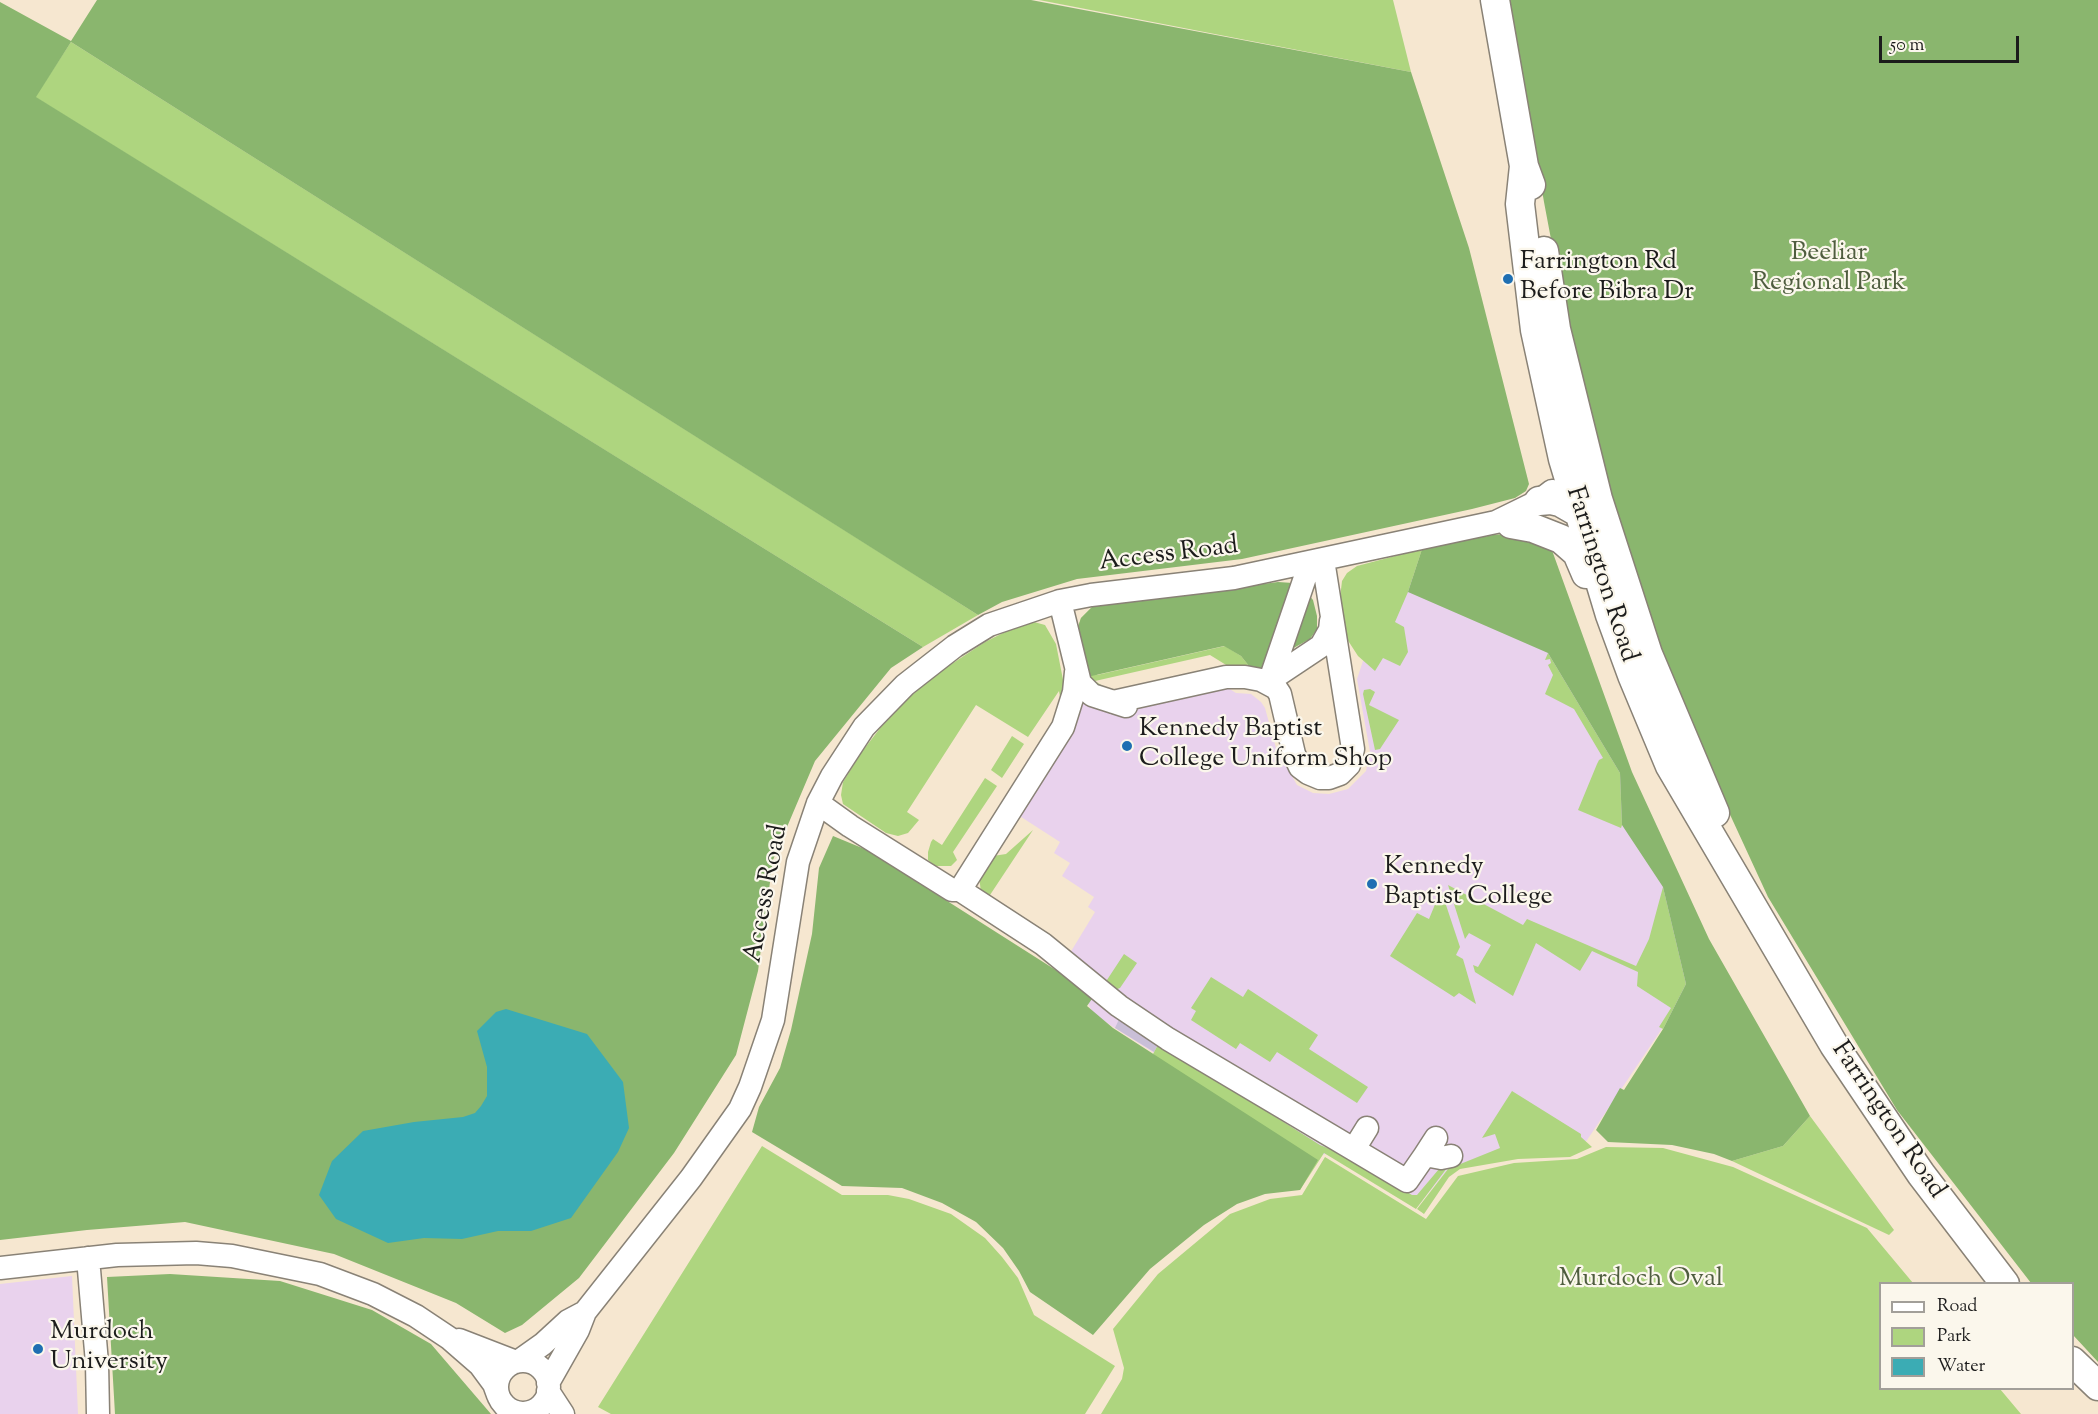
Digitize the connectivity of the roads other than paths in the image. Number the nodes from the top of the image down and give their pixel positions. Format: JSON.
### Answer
{"nodes":[{"id":1,"x":1495,"y":0,"type":"edge"},
{"id":2,"x":1524,"y":166,"type":"junction"},
{"id":3,"x":1554,"y":313,"type":"junction"},
{"id":4,"x":1563,"y":459,"type":"junction"},
{"id":5,"x":1539,"y":501,"type":"junction"},
{"id":6,"x":1571,"y":515,"type":"junction"},
{"id":7,"x":1503,"y":523,"type":"junction"},
{"id":8,"x":1316,"y":561,"type":"junction"},
{"id":9,"x":1060,"y":601,"type":"junction"},
{"id":10,"x":1634,"y":610,"type":"junction"},
{"id":11,"x":1331,"y":619,"type":"junction"},
{"id":12,"x":1076,"y":672,"type":"junction"},
{"id":13,"x":1264,"y":681,"type":"junction"},
{"id":14,"x":1670,"y":766,"type":"junction"},
{"id":15,"x":818,"y":803,"type":"junction"},
{"id":16,"x":960,"y":890,"type":"junction"},
{"id":17,"x":1778,"y":951,"type":"junction"},
{"id":18,"x":1367,"y":1128,"type":"dead end"},
{"id":19,"x":1354,"y":1149,"type":"junction"},
{"id":20,"x":1451,"y":1156,"type":"dead end"},
{"id":21,"x":88,"y":1258,"type":"junction"},
{"id":22,"x":0,"y":1268,"type":"edge"},
{"id":23,"x":2003,"y":1282,"type":"edge"},
{"id":24,"x":585,"y":1312,"type":"junction"},
{"id":25,"x":449,"y":1338,"type":"junction"},
{"id":26,"x":517,"y":1361,"type":"junction"},
{"id":27,"x":2074,"y":1362,"type":"edge"},
{"id":28,"x":2098,"y":1386,"type":"edge"},
{"id":29,"x":548,"y":1387,"type":"junction"},
{"id":30,"x":498,"y":1395,"type":"junction"},
{"id":31,"x":519,"y":1413,"type":"edge"},
{"id":32,"x":98,"y":1414,"type":"edge"},
{"id":33,"x":563,"y":1414,"type":"edge"}],
"edges":[{"from":1,"to":2,"type":"main road","name":"Farrington Road"},
{"from":2,"to":3,"type":"main road","name":"Farrington Road"},
{"from":2,"to":4,"type":"main road","name":"Farrington Road"},
{"from":3,"to":6,"type":"main road"},
{"from":3,"to":10,"type":"main road","name":"Farrington Road"},
{"from":4,"to":5,"type":"street","name":"Access Road"},
{"from":4,"to":6,"type":"main road","name":"Farrington Road"},
{"from":5,"to":6,"type":"main road"},
{"from":5,"to":7,"type":"street","name":"Access Road"},
{"from":6,"to":7,"type":"street","name":"Access Road"},
{"from":6,"to":10,"type":"main road"},
{"from":6,"to":14,"type":"main road","name":"Farrington Road"},
{"from":7,"to":8,"type":"street","name":"Access Road"},
{"from":7,"to":14,"type":"main road"},
{"from":8,"to":9,"type":"street","name":"Access Road"},
{"from":8,"to":11,"type":"street"},
{"from":8,"to":13,"type":"street"},
{"from":9,"to":12,"type":"street"},
{"from":9,"to":15,"type":"street","name":"Access Road"},
{"from":10,"to":17,"type":"main road","name":"Farrington Road"},
{"from":11,"to":13,"type":"street"},
{"from":11,"to":13,"type":"street"},
{"from":12,"to":13,"type":"street"},
{"from":12,"to":16,"type":"street"},
{"from":14,"to":17,"type":"main road","name":"Farrington Road"},
{"from":15,"to":16,"type":"street"},
{"from":15,"to":24,"type":"street","name":"Access Road"},
{"from":16,"to":19,"type":"street"},
{"from":17,"to":23,"type":"main road","name":"Farrington Road"},
{"from":18,"to":19,"type":"street"},
{"from":19,"to":20,"type":"street"},
{"from":21,"to":22,"type":"street"},
{"from":21,"to":25,"type":"street"},
{"from":21,"to":32,"type":"street"},
{"from":24,"to":26,"type":"street","name":"Access Road"},
{"from":24,"to":29,"type":"street","name":"Access Road"},
{"from":25,"to":26,"type":"street"},
{"from":25,"to":30,"type":"street"},
{"from":26,"to":29,"type":"street"},
{"from":26,"to":30,"type":"street"},
{"from":27,"to":28,"type":"main road"},
{"from":29,"to":31,"type":"street"},
{"from":29,"to":33,"type":"street"},
{"from":30,"to":31,"type":"street"}]}
